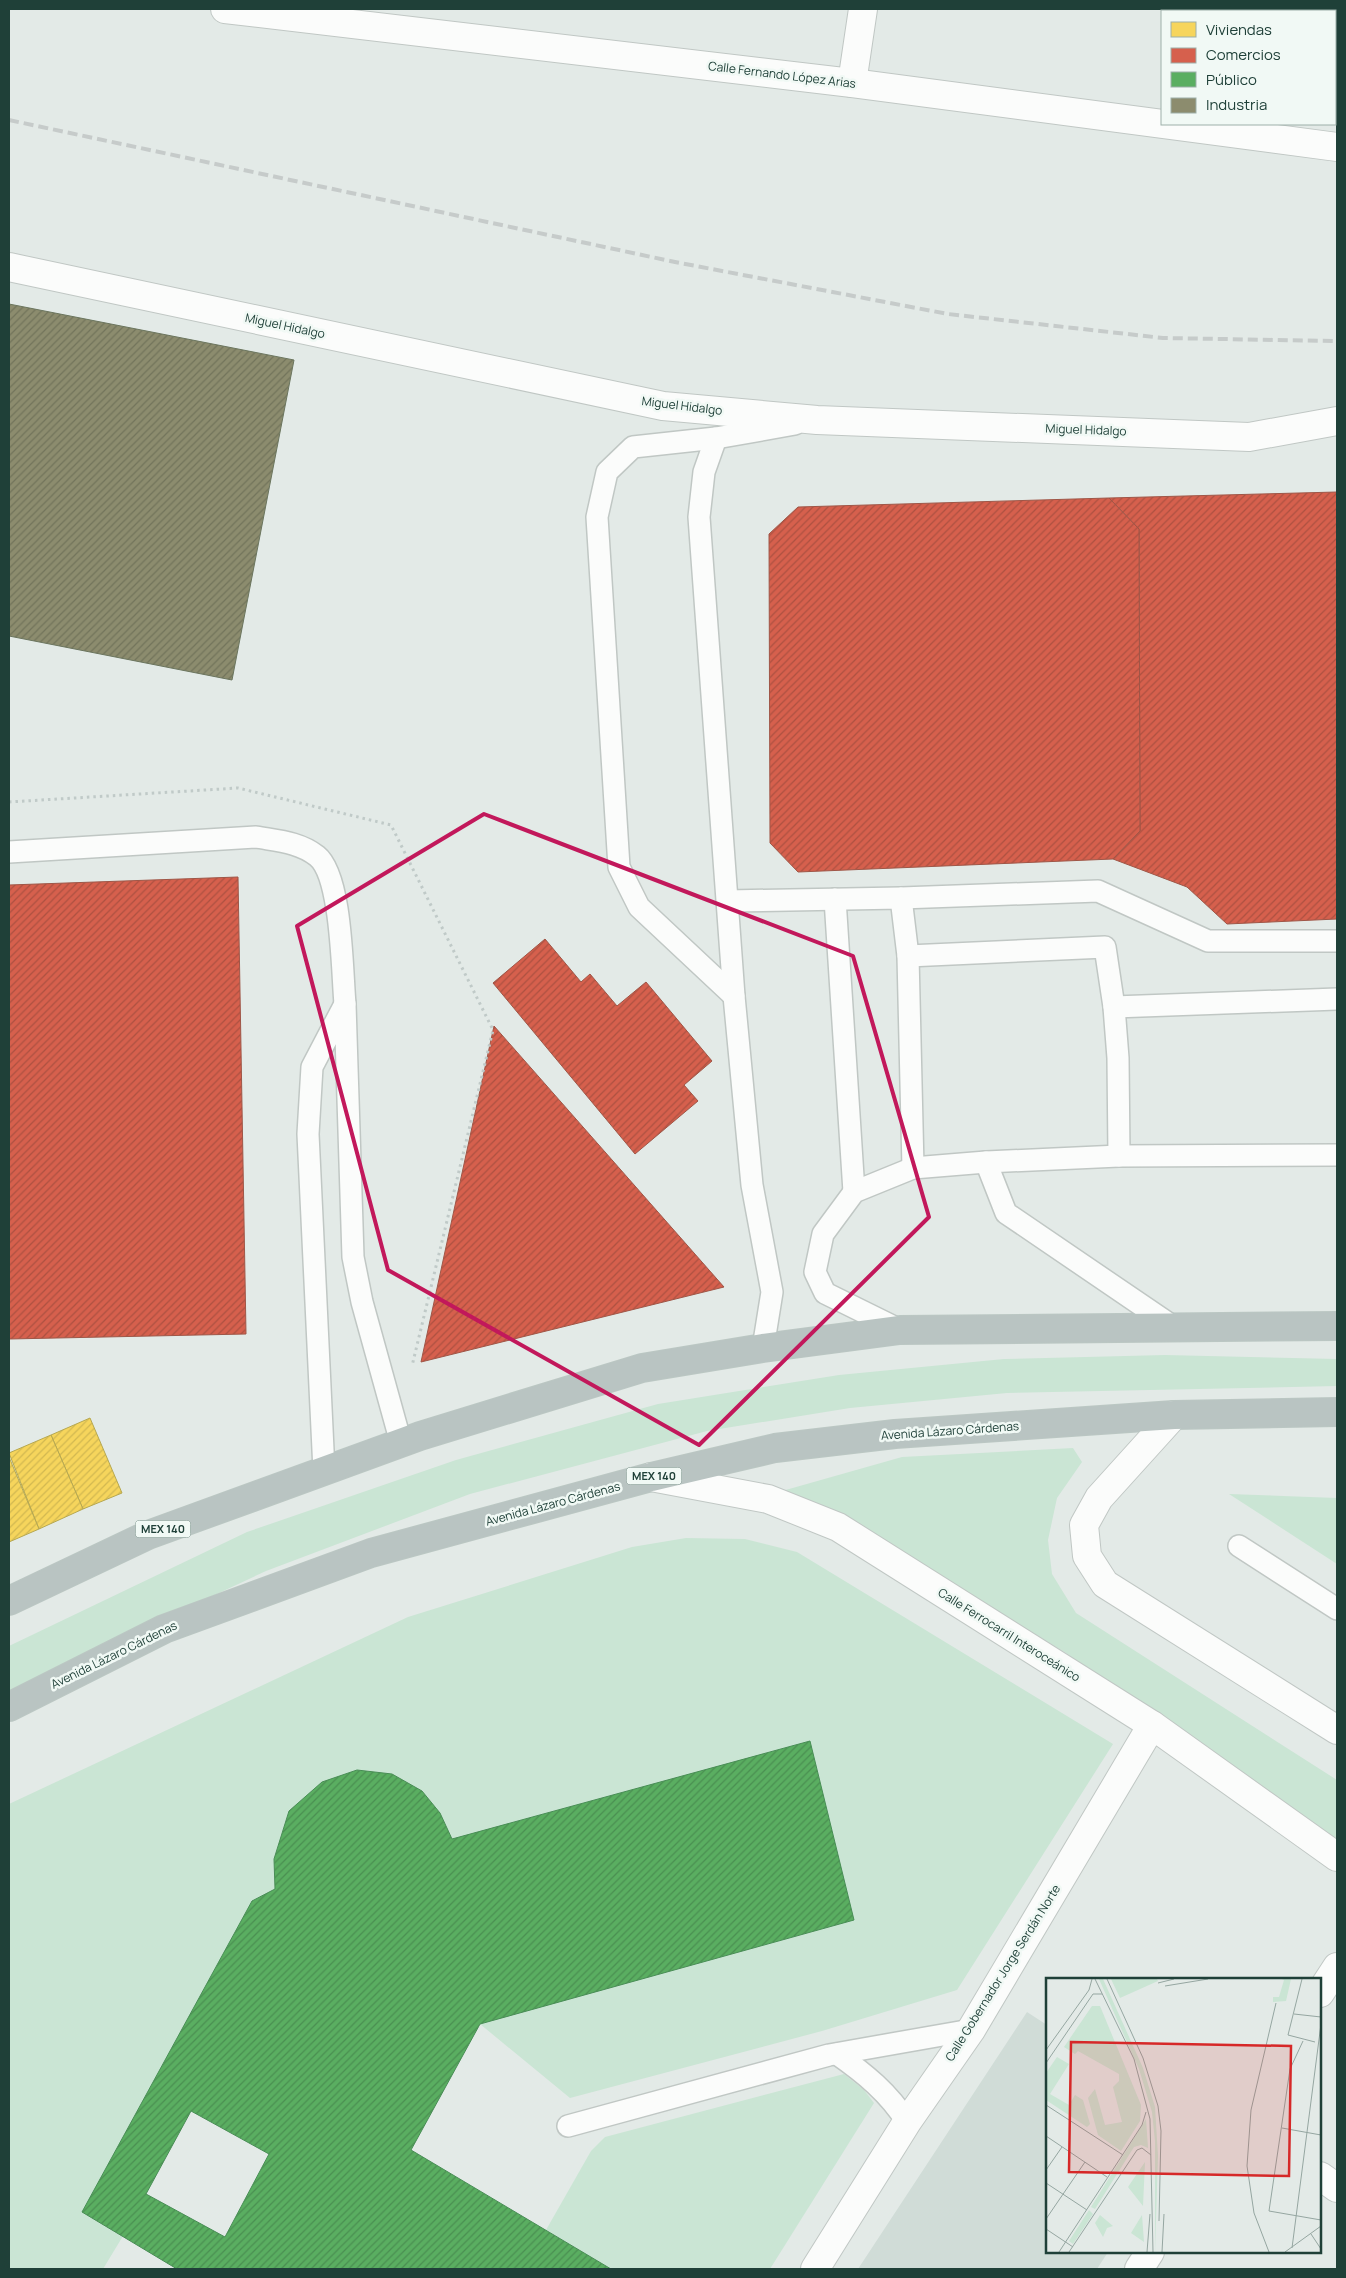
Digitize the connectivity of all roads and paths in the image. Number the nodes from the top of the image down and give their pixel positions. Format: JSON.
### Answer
{"nodes":[{"id":1,"x":225,"y":9,"type":"edge"},
{"id":2,"x":863,"y":9,"type":"edge"},
{"id":3,"x":852,"y":83,"type":"junction"},
{"id":4,"x":1161,"y":124,"type":"edge"},
{"id":5,"x":1170,"y":125,"type":"edge"},
{"id":6,"x":1337,"y":147,"type":"edge"},
{"id":7,"x":9,"y":267,"type":"edge"},
{"id":8,"x":817,"y":420,"type":"junction"},
{"id":9,"x":1337,"y":421,"type":"edge"},
{"id":10,"x":716,"y":438,"type":"junction"},
{"id":11,"x":9,"y":852,"type":"edge"},
{"id":12,"x":901,"y":898,"type":"junction"},
{"id":13,"x":836,"y":899,"type":"junction"},
{"id":14,"x":728,"y":901,"type":"junction"},
{"id":15,"x":1337,"y":941,"type":"edge"},
{"id":16,"x":908,"y":956,"type":"junction"},
{"id":17,"x":734,"y":996,"type":"junction"},
{"id":18,"x":1337,"y":999,"type":"edge"},
{"id":19,"x":345,"y":1004,"type":"junction"},
{"id":20,"x":1114,"y":1007,"type":"junction"},
{"id":21,"x":1337,"y":1155,"type":"edge"},
{"id":22,"x":1119,"y":1156,"type":"junction"},
{"id":23,"x":986,"y":1162,"type":"junction"},
{"id":24,"x":913,"y":1168,"type":"junction"},
{"id":25,"x":854,"y":1192,"type":"junction"},
{"id":26,"x":1337,"y":1326,"type":"edge"},
{"id":27,"x":1175,"y":1328,"type":"junction"},
{"id":28,"x":900,"y":1330,"type":"junction"},
{"id":29,"x":763,"y":1348,"type":"junction"},
{"id":30,"x":1337,"y":1412,"type":"edge"},
{"id":31,"x":1174,"y":1415,"type":"junction"},
{"id":32,"x":402,"y":1443,"type":"junction"},
{"id":33,"x":324,"y":1470,"type":"junction"},
{"id":34,"x":651,"y":1477,"type":"junction"},
{"id":35,"x":1239,"y":1546,"type":"dead end"},
{"id":36,"x":9,"y":1602,"type":"edge"},
{"id":37,"x":1337,"y":1609,"type":"edge"},
{"id":38,"x":9,"y":1707,"type":"edge"},
{"id":39,"x":1152,"y":1725,"type":"junction"},
{"id":40,"x":1337,"y":1730,"type":"edge"},
{"id":41,"x":1337,"y":1857,"type":"edge"},
{"id":42,"x":1337,"y":1967,"type":"edge"},
{"id":43,"x":1321,"y":1992,"type":"edge"},
{"id":44,"x":971,"y":2030,"type":"junction"},
{"id":45,"x":837,"y":2054,"type":"junction"},
{"id":46,"x":907,"y":2122,"type":"junction"},
{"id":47,"x":568,"y":2126,"type":"dead end"},
{"id":48,"x":1321,"y":2177,"type":"edge"},
{"id":49,"x":1337,"y":2188,"type":"edge"},
{"id":50,"x":1149,"y":2253,"type":"edge"},
{"id":51,"x":815,"y":2269,"type":"edge"},
{"id":52,"x":1139,"y":2269,"type":"edge"}],
"edges":[{"from":1,"to":3,"type":"street","name":"Calle Fernando López Arias"},
{"from":2,"to":3,"type":"street"},
{"from":3,"to":4,"type":"street","name":"Calle Fernando López Arias"},
{"from":5,"to":6,"type":"street","name":"Calle Fernando López Arias"},
{"from":7,"to":8,"type":"street","name":"Miguel Hidalgo"},
{"from":8,"to":9,"type":"street","name":"Miguel Hidalgo"},
{"from":8,"to":10,"type":"lane"},
{"from":10,"to":14,"type":"lane"},
{"from":10,"to":17,"type":"lane"},
{"from":11,"to":19,"type":"lane"},
{"from":12,"to":13,"type":"lane"},
{"from":12,"to":15,"type":"lane"},
{"from":12,"to":16,"type":"lane"},
{"from":13,"to":14,"type":"lane"},
{"from":13,"to":25,"type":"lane"},
{"from":14,"to":17,"type":"lane"},
{"from":16,"to":20,"type":"lane"},
{"from":16,"to":24,"type":"lane"},
{"from":17,"to":29,"type":"lane"},
{"from":18,"to":20,"type":"lane"},
{"from":19,"to":32,"type":"lane"},
{"from":19,"to":33,"type":"lane"},
{"from":20,"to":22,"type":"lane"},
{"from":21,"to":22,"type":"lane"},
{"from":22,"to":23,"type":"lane"},
{"from":23,"to":24,"type":"lane"},
{"from":23,"to":27,"type":"lane"},
{"from":24,"to":25,"type":"lane"},
{"from":25,"to":28,"type":"lane"},
{"from":26,"to":27,"type":"highway","number":"MEX 140"},
{"from":27,"to":28,"type":"highway","number":"MEX 140"},
{"from":28,"to":29,"type":"highway","number":"MEX 140"},
{"from":29,"to":32,"type":"highway","number":"MEX 140"},
{"from":30,"to":31,"type":"highway","name":"Avenida Lázaro Cárdenas","number":"MEX 140"},
{"from":31,"to":34,"type":"highway","name":"Avenida Lázaro Cárdenas","number":"MEX 140"},
{"from":31,"to":40,"type":"street"},
{"from":32,"to":33,"type":"highway","number":"MEX 140"},
{"from":33,"to":36,"type":"highway","number":"MEX 140"},
{"from":34,"to":38,"type":"highway","name":"Avenida Lázaro Cárdenas","number":"MEX 140"},
{"from":34,"to":39,"type":"street","name":"Calle Ferrocarril Interoceánico"},
{"from":35,"to":37,"type":"lane"},
{"from":39,"to":41,"type":"street","name":"Calle Ferrocarril Interoceánico"},
{"from":39,"to":44,"type":"street","name":"Calle Gobernador Jorge Serdán Norte"},
{"from":42,"to":43,"type":"street"},
{"from":44,"to":45,"type":"lane"},
{"from":44,"to":46,"type":"street","name":"Calle Gobernador Jorge Serdán Norte"},
{"from":45,"to":46,"type":"lane"},
{"from":45,"to":47,"type":"lane"},
{"from":46,"to":51,"type":"street","name":"Calle Gobernador Jorge Serdán Norte"},
{"from":48,"to":49,"type":"street"},
{"from":50,"to":52,"type":"street"}]}
